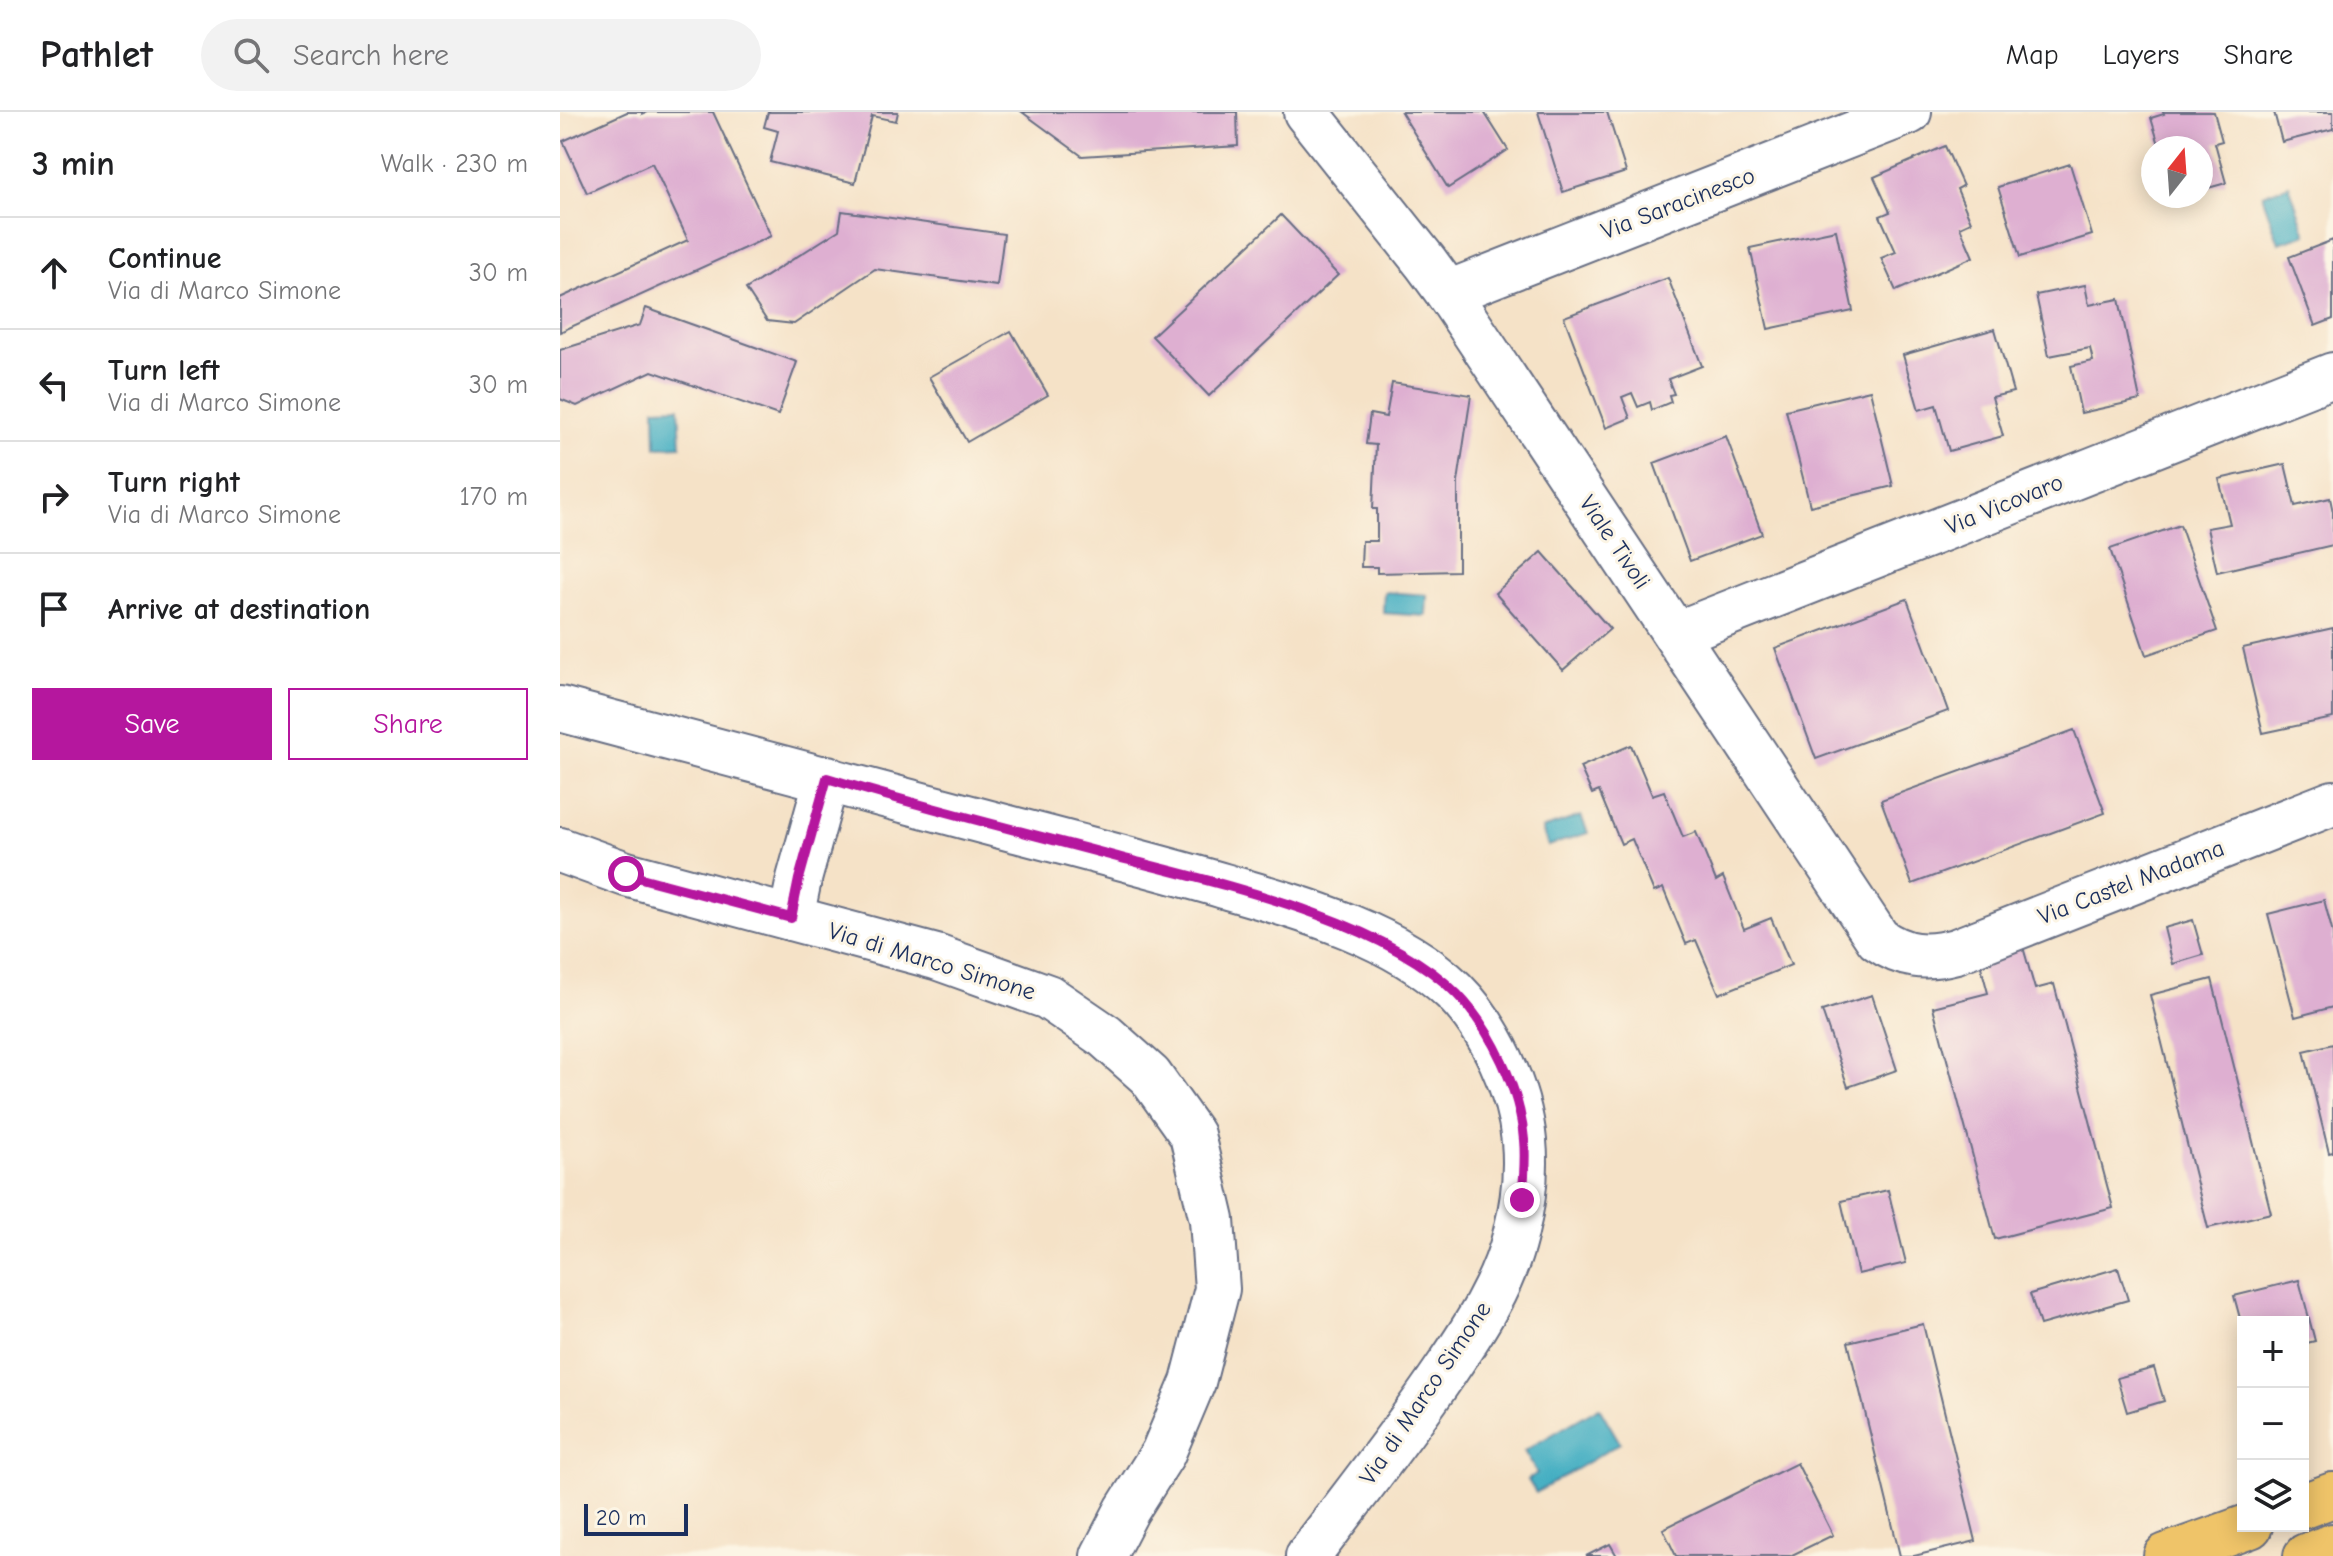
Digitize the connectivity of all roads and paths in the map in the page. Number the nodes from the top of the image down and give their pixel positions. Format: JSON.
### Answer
{"nodes":[{"id":1,"x":1306,"y":112,"type":"edge"},
{"id":2,"x":1909,"y":112,"type":"edge"},
{"id":3,"x":1448,"y":293,"type":"junction"},
{"id":4,"x":2333,"y":375,"type":"edge"},
{"id":5,"x":1676,"y":634,"type":"junction"},
{"id":6,"x":560,"y":709,"type":"edge"},
{"id":7,"x":827,"y":778,"type":"junction"},
{"id":8,"x":2333,"y":803,"type":"edge"},
{"id":9,"x":560,"y":850,"type":"edge"},
{"id":10,"x":791,"y":918,"type":"junction"},
{"id":11,"x":1928,"y":956,"type":"joint"},
{"id":12,"x":2333,"y":1495,"type":"edge"},
{"id":13,"x":2309,"y":1504,"type":"edge"},
{"id":14,"x":2237,"y":1531,"type":"edge"},
{"id":15,"x":2333,"y":1546,"type":"edge"},
{"id":16,"x":1103,"y":1556,"type":"edge"},
{"id":17,"x":1308,"y":1556,"type":"edge"},
{"id":18,"x":2166,"y":1556,"type":"edge"},
{"id":19,"x":2306,"y":1556,"type":"edge"}],
"edges":[{"from":1,"to":3,"type":"street","name":"Viale Tivoli"},
{"from":2,"to":3,"type":"street","name":"Via Saracinesco"},
{"from":3,"to":5,"type":"street","name":"Viale Tivoli"},
{"from":4,"to":5,"type":"street","name":"Via Vicovaro"},
{"from":5,"to":11,"type":"street","name":"Viale Tivoli"},
{"from":6,"to":7,"type":"street","name":"Via di Marco Simone"},
{"from":7,"to":10,"type":"street"},
{"from":7,"to":17,"type":"street","name":"Via di Marco Simone"},
{"from":8,"to":11,"type":"street","name":"Via Castel Madama"},
{"from":9,"to":10,"type":"street","name":"Via di Marco Simone"},
{"from":10,"to":16,"type":"street","name":"Via di Marco Simone"},
{"from":12,"to":13,"type":"main road"},
{"from":14,"to":18,"type":"main road"},
{"from":15,"to":19,"type":"main road"}]}
